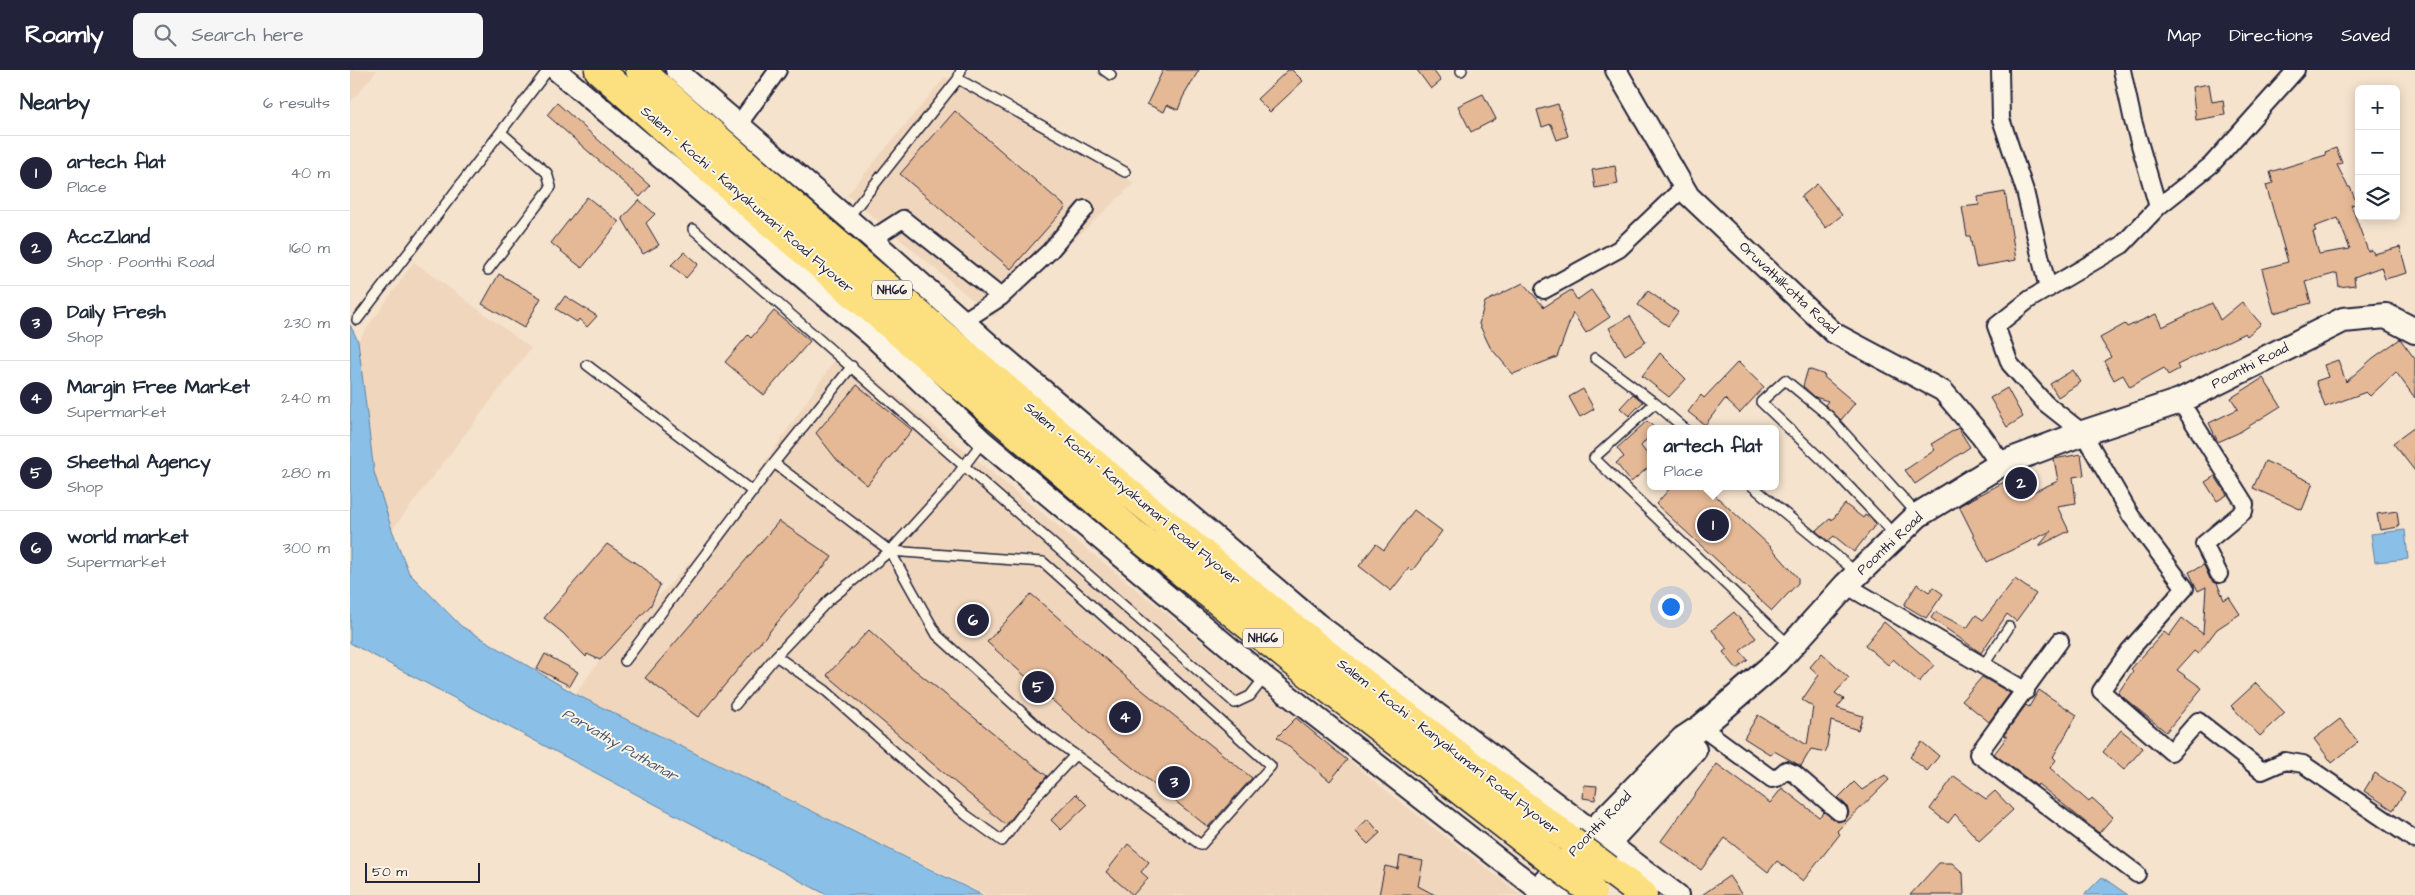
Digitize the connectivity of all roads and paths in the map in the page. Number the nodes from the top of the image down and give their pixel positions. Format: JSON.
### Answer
{"nodes":[{"id":1,"x":548,"y":70,"type":"edge"},
{"id":2,"x":556,"y":70,"type":"edge"},
{"id":3,"x":599,"y":70,"type":"edge"},
{"id":4,"x":640,"y":70,"type":"edge"},
{"id":5,"x":676,"y":70,"type":"edge"},
{"id":6,"x":778,"y":70,"type":"edge"},
{"id":7,"x":1616,"y":70,"type":"edge"},
{"id":8,"x":2000,"y":70,"type":"edge"},
{"id":9,"x":2122,"y":70,"type":"edge"},
{"id":10,"x":2296,"y":70,"type":"edge"},
{"id":11,"x":959,"y":74,"type":"edge"},
{"id":12,"x":738,"y":124,"type":"junction"},
{"id":13,"x":502,"y":133,"type":"junction"},
{"id":14,"x":1125,"y":172,"type":"dead end"},
{"id":15,"x":1684,"y":187,"type":"junction"},
{"id":16,"x":2158,"y":207,"type":"junction"},
{"id":17,"x":1085,"y":209,"type":"dead end"},
{"id":18,"x":846,"y":219,"type":"junction"},
{"id":19,"x":693,"y":228,"type":"dead end"},
{"id":20,"x":872,"y":239,"type":"junction"},
{"id":21,"x":488,"y":270,"type":"dead end"},
{"id":22,"x":2048,"y":289,"type":"junction"},
{"id":23,"x":1544,"y":290,"type":"dead end"},
{"id":24,"x":1001,"y":297,"type":"junction"},
{"id":25,"x":358,"y":320,"type":"dead end"},
{"id":26,"x":964,"y":320,"type":"junction"},
{"id":27,"x":2415,"y":331,"type":"edge"},
{"id":28,"x":1595,"y":358,"type":"dead end"},
{"id":29,"x":587,"y":365,"type":"dead end"},
{"id":30,"x":852,"y":366,"type":"junction"},
{"id":31,"x":2180,"y":402,"type":"junction"},
{"id":32,"x":1655,"y":403,"type":"junction"},
{"id":33,"x":1680,"y":425,"type":"edge"},
{"id":34,"x":2083,"y":433,"type":"junction"},
{"id":35,"x":983,"y":441,"type":"junction"},
{"id":36,"x":774,"y":463,"type":"junction"},
{"id":37,"x":2001,"y":464,"type":"junction"},
{"id":38,"x":965,"y":468,"type":"junction"},
{"id":39,"x":1756,"y":490,"type":"edge"},
{"id":40,"x":753,"y":492,"type":"junction"},
{"id":41,"x":1918,"y":515,"type":"junction"},
{"id":42,"x":1897,"y":537,"type":"junction"},
{"id":43,"x":890,"y":551,"type":"junction"},
{"id":44,"x":2219,"y":574,"type":"dead end"},
{"id":45,"x":1852,"y":579,"type":"junction"},
{"id":46,"x":2009,"y":627,"type":"dead end"},
{"id":47,"x":2060,"y":641,"type":"dead end"},
{"id":48,"x":1792,"y":648,"type":"junction"},
{"id":49,"x":776,"y":656,"type":"junction"},
{"id":50,"x":624,"y":661,"type":"dead end"},
{"id":51,"x":1983,"y":666,"type":"junction"},
{"id":52,"x":1265,"y":677,"type":"junction"},
{"id":53,"x":2026,"y":691,"type":"junction"},
{"id":54,"x":735,"y":705,"type":"dead end"},
{"id":55,"x":1701,"y":727,"type":"junction"},
{"id":56,"x":1075,"y":756,"type":"junction"},
{"id":57,"x":1839,"y":812,"type":"dead end"},
{"id":58,"x":2415,"y":840,"type":"edge"},
{"id":59,"x":1594,"y":846,"type":"junction"},
{"id":60,"x":2137,"y":874,"type":"dead end"},
{"id":61,"x":1594,"y":893,"type":"edge"},
{"id":62,"x":1544,"y":894,"type":"edge"},
{"id":63,"x":1643,"y":895,"type":"edge"},
{"id":64,"x":1678,"y":895,"type":"edge"}],
"edges":[{"from":1,"to":13,"type":"lane"},
{"from":2,"to":35,"type":"street"},
{"from":3,"to":61,"type":"highway","name":"Salem - Kochi - Kanyakumari Road Flyover","number":"NH66","bridge":true},
{"from":4,"to":59,"type":"highway","name":"Salem - Kochi - Kanyakumari Road Flyover","number":"NH66"},
{"from":5,"to":12,"type":"street"},
{"from":6,"to":12,"type":"street"},
{"from":7,"to":15,"type":"street","name":"Oruvathilkotta Road"},
{"from":8,"to":22,"type":"street"},
{"from":9,"to":16,"type":"street"},
{"from":10,"to":16,"type":"street"},
{"from":11,"to":14,"type":"lane"},
{"from":11,"to":18,"type":"lane"},
{"from":12,"to":18,"type":"street"},
{"from":13,"to":21,"type":"lane"},
{"from":13,"to":25,"type":"lane"},
{"from":15,"to":23,"type":"street"},
{"from":15,"to":37,"type":"street","name":"Oruvathilkotta Road"},
{"from":16,"to":22,"type":"street"},
{"from":17,"to":24,"type":"street"},
{"from":18,"to":20,"type":"street"},
{"from":19,"to":30,"type":"lane"},
{"from":20,"to":24,"type":"street"},
{"from":20,"to":26,"type":"street"},
{"from":22,"to":34,"type":"street"},
{"from":24,"to":26,"type":"street"},
{"from":26,"to":59,"type":"street"},
{"from":27,"to":31,"type":"main road","name":"Poonthi Road"},
{"from":28,"to":32,"type":"lane"},
{"from":29,"to":40,"type":"lane"},
{"from":30,"to":36,"type":"lane"},
{"from":30,"to":38,"type":"lane"},
{"from":31,"to":34,"type":"main road","name":"Poonthi Road"},
{"from":31,"to":44,"type":"street"},
{"from":32,"to":33,"type":"lane"},
{"from":32,"to":48,"type":"lane"},
{"from":34,"to":37,"type":"main road","name":"Poonthi Road"},
{"from":34,"to":58,"type":"street"},
{"from":35,"to":38,"type":"lane"},
{"from":35,"to":52,"type":"street"},
{"from":36,"to":40,"type":"lane"},
{"from":36,"to":43,"type":"lane"},
{"from":37,"to":41,"type":"main road","name":"Poonthi Road"},
{"from":38,"to":43,"type":"lane"},
{"from":38,"to":52,"type":"lane"},
{"from":39,"to":45,"type":"lane"},
{"from":40,"to":50,"type":"lane"},
{"from":41,"to":42,"type":"main road","name":"Poonthi Road"},
{"from":41,"to":42,"type":"lane"},
{"from":42,"to":45,"type":"main road","name":"Poonthi Road"},
{"from":43,"to":49,"type":"lane"},
{"from":43,"to":56,"type":"lane"},
{"from":43,"to":56,"type":"lane"},
{"from":45,"to":48,"type":"main road","name":"Poonthi Road"},
{"from":45,"to":51,"type":"street"},
{"from":46,"to":51,"type":"lane"},
{"from":47,"to":53,"type":"street"},
{"from":48,"to":55,"type":"main road","name":"Poonthi Road"},
{"from":49,"to":54,"type":"lane"},
{"from":49,"to":56,"type":"lane"},
{"from":51,"to":53,"type":"street"},
{"from":52,"to":62,"type":"street"},
{"from":53,"to":60,"type":"street"},
{"from":55,"to":57,"type":"street"},
{"from":55,"to":59,"type":"main road","name":"Poonthi Road"},
{"from":59,"to":62,"type":"main road","name":"Poonthi Road"},
{"from":59,"to":63,"type":"highway","name":"Salem - Kochi - Kanyakumari Road Flyover","number":"NH66"},
{"from":59,"to":64,"type":"street"}]}
